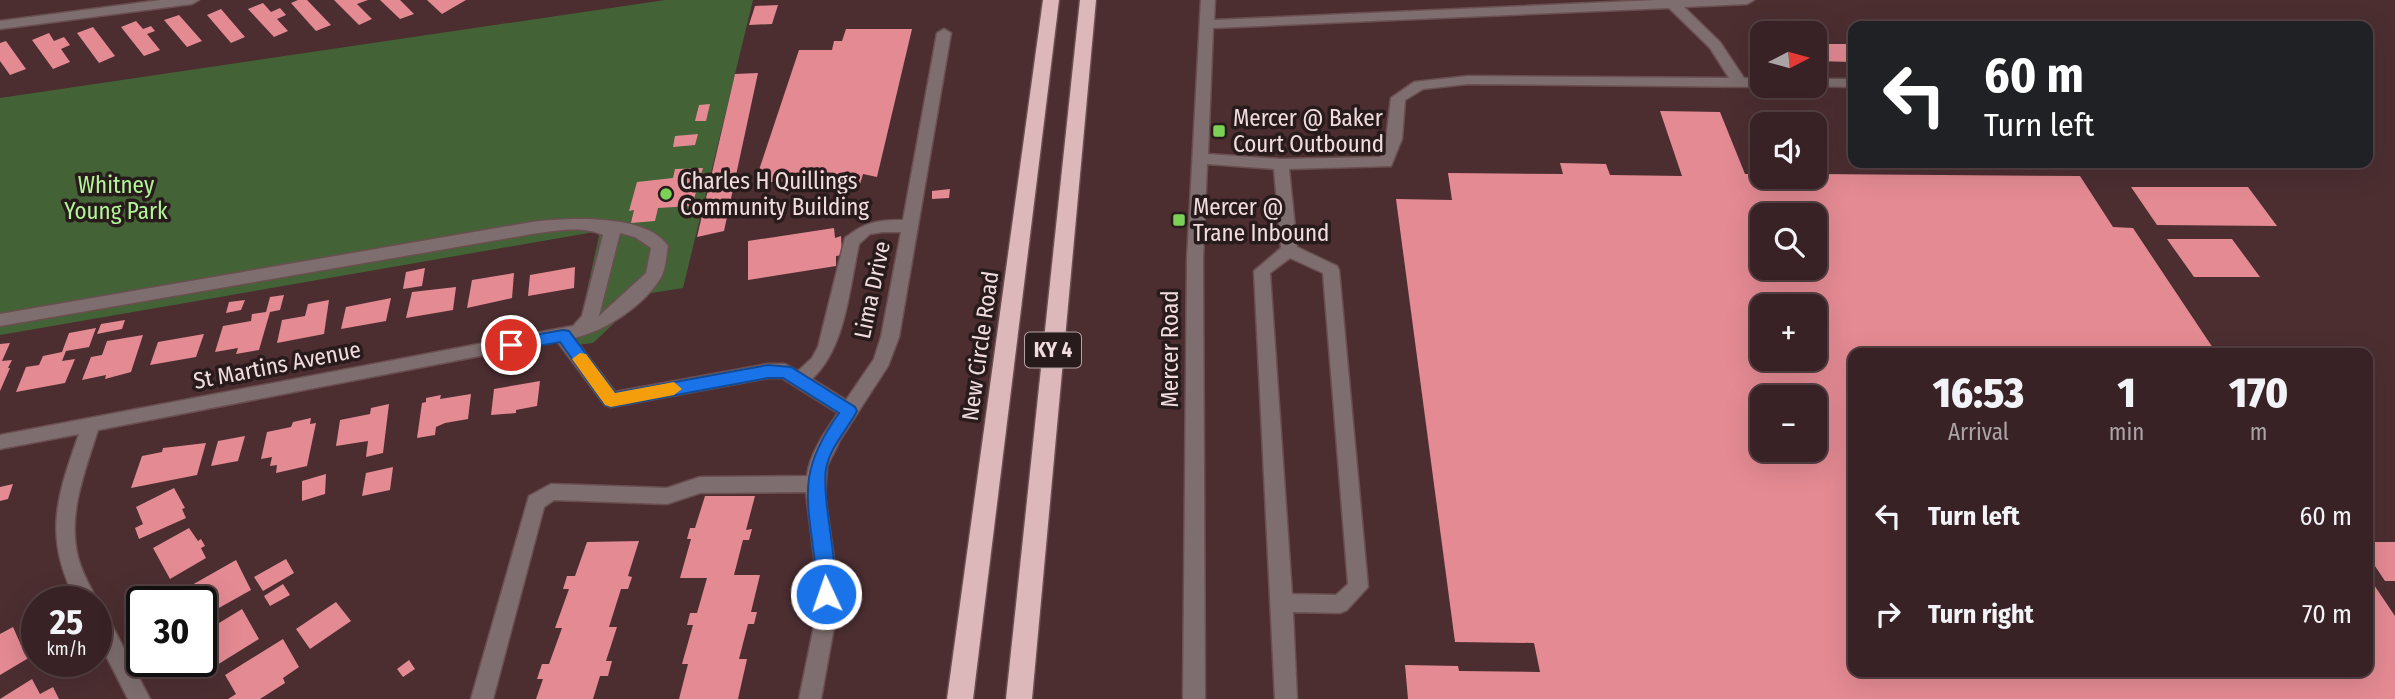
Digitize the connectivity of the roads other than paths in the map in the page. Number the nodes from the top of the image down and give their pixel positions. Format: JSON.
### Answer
{"nodes":[{"id":1,"x":192,"y":0,"type":"edge"},
{"id":2,"x":1051,"y":0,"type":"edge"},
{"id":3,"x":1088,"y":0,"type":"edge"},
{"id":4,"x":1208,"y":0,"type":"edge"},
{"id":5,"x":1733,"y":0,"type":"edge"},
{"id":6,"x":1747,"y":0,"type":"edge"},
{"id":7,"x":1669,"y":1,"type":"edge"},
{"id":8,"x":1548,"y":4,"type":"edge"},
{"id":9,"x":1207,"y":24,"type":"junction"},
{"id":10,"x":0,"y":25,"type":"edge"},
{"id":11,"x":944,"y":33,"type":"dead end"},
{"id":12,"x":1739,"y":82,"type":"junction"},
{"id":13,"x":1750,"y":82,"type":"edge"},
{"id":14,"x":1827,"y":83,"type":"edge"},
{"id":15,"x":1848,"y":83,"type":"edge"},
{"id":16,"x":1200,"y":158,"type":"junction"},
{"id":17,"x":1281,"y":164,"type":"junction"},
{"id":18,"x":601,"y":226,"type":"junction"},
{"id":19,"x":910,"y":226,"type":"junction"},
{"id":20,"x":1289,"y":250,"type":"junction"},
{"id":21,"x":0,"y":320,"type":"edge"},
{"id":22,"x":571,"y":333,"type":"junction"},
{"id":23,"x":801,"y":379,"type":"junction"},
{"id":24,"x":849,"y":411,"type":"junction"},
{"id":25,"x":91,"y":425,"type":"junction"},
{"id":26,"x":0,"y":442,"type":"edge"},
{"id":27,"x":817,"y":484,"type":"junction"},
{"id":28,"x":79,"y":586,"type":"edge"},
{"id":29,"x":1282,"y":603,"type":"junction"},
{"id":30,"x":112,"y":646,"type":"edge"},
{"id":31,"x":139,"y":699,"type":"edge"},
{"id":32,"x":482,"y":699,"type":"edge"},
{"id":33,"x":810,"y":699,"type":"edge"},
{"id":34,"x":960,"y":699,"type":"edge"},
{"id":35,"x":1019,"y":699,"type":"edge"},
{"id":36,"x":1194,"y":699,"type":"edge"},
{"id":37,"x":1286,"y":699,"type":"edge"}],
"edges":[{"from":1,"to":10,"type":"street"},
{"from":2,"to":34,"type":"highway","name":"New Circle Road","number":"KY 4"},
{"from":3,"to":35,"type":"highway","number":"KY 4"},
{"from":4,"to":9,"type":"street","name":"Mercer Road"},
{"from":5,"to":6,"type":"street"},
{"from":5,"to":7,"type":"street"},
{"from":7,"to":8,"type":"street"},
{"from":7,"to":12,"type":"street"},
{"from":8,"to":9,"type":"street"},
{"from":9,"to":16,"type":"street","name":"Mercer Road"},
{"from":11,"to":19,"type":"street","name":"Lima Drive"},
{"from":12,"to":13,"type":"street"},
{"from":12,"to":17,"type":"street"},
{"from":14,"to":15,"type":"street"},
{"from":16,"to":17,"type":"street"},
{"from":16,"to":36,"type":"street","name":"Mercer Road"},
{"from":17,"to":20,"type":"street"},
{"from":18,"to":21,"type":"street"},
{"from":18,"to":22,"type":"street"},
{"from":18,"to":22,"type":"street","name":"St Martins Avenue"},
{"from":19,"to":23,"type":"street"},
{"from":19,"to":24,"type":"street","name":"Lima Drive"},
{"from":20,"to":29,"type":"street"},
{"from":20,"to":29,"type":"street"},
{"from":22,"to":23,"type":"street"},
{"from":22,"to":25,"type":"street","name":"St Martins Avenue"},
{"from":23,"to":24,"type":"street"},
{"from":24,"to":27,"type":"street","name":"Lima Drive"},
{"from":25,"to":26,"type":"street","name":"St Martins Avenue"},
{"from":25,"to":28,"type":"street"},
{"from":27,"to":32,"type":"street"},
{"from":27,"to":33,"type":"street","name":"Lima Drive"},
{"from":29,"to":37,"type":"street"},
{"from":30,"to":31,"type":"street"}]}
